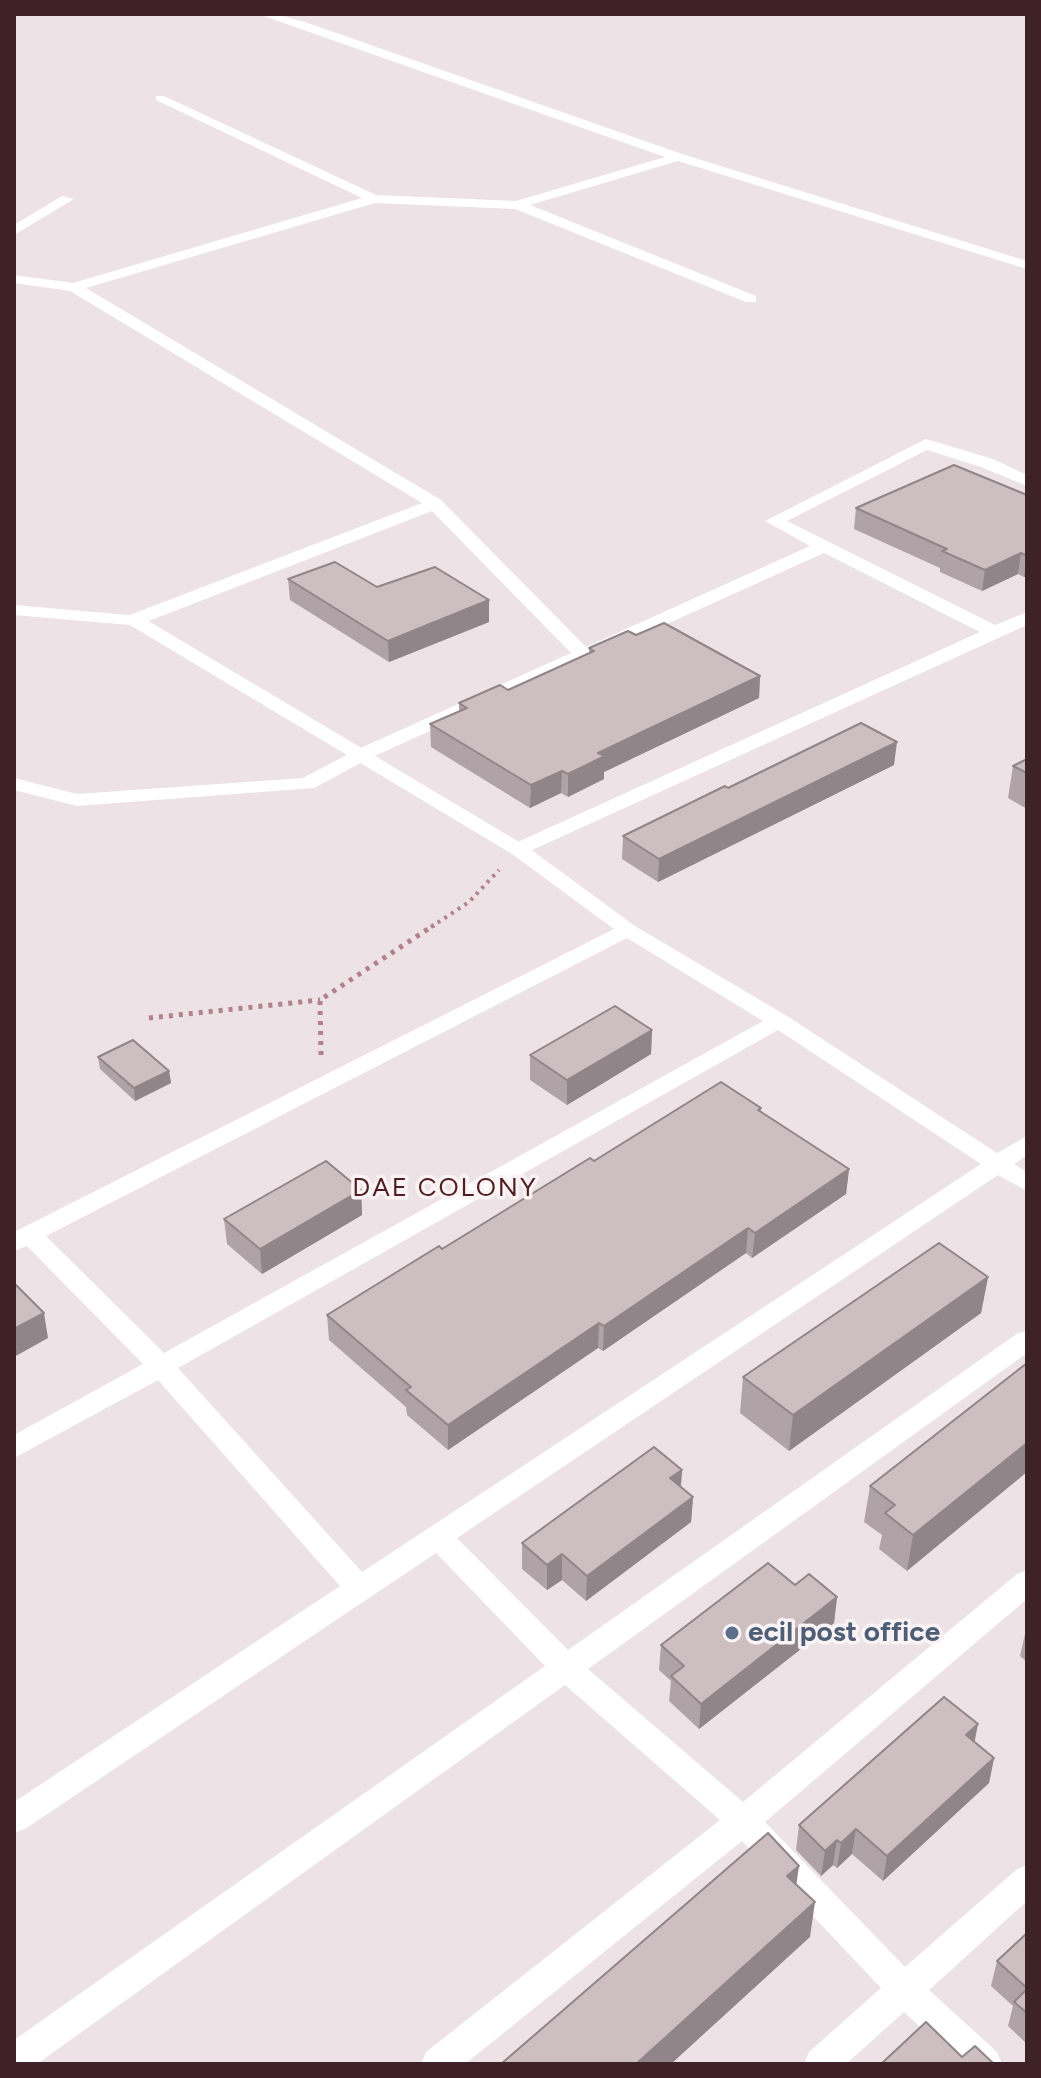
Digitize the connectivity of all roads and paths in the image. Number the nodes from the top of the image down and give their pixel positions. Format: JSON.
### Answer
{"nodes":[{"id":1,"x":263,"y":14,"type":"edge"},
{"id":2,"x":160,"y":98,"type":"dead end"},
{"id":3,"x":678,"y":157,"type":"junction"},
{"id":4,"x":67,"y":199,"type":"dead end"},
{"id":5,"x":374,"y":199,"type":"junction"},
{"id":6,"x":517,"y":205,"type":"junction"},
{"id":7,"x":14,"y":231,"type":"edge"},
{"id":8,"x":1027,"y":265,"type":"edge"},
{"id":9,"x":14,"y":279,"type":"edge"},
{"id":10,"x":74,"y":287,"type":"junction"},
{"id":11,"x":751,"y":299,"type":"dead end"},
{"id":12,"x":1027,"y":481,"type":"edge"},
{"id":13,"x":435,"y":504,"type":"junction"},
{"id":14,"x":825,"y":546,"type":"junction"},
{"id":15,"x":14,"y":610,"type":"edge"},
{"id":16,"x":1027,"y":618,"type":"edge"},
{"id":17,"x":134,"y":620,"type":"junction"},
{"id":18,"x":996,"y":633,"type":"junction"},
{"id":19,"x":583,"y":655,"type":"junction"},
{"id":20,"x":361,"y":755,"type":"junction"},
{"id":21,"x":14,"y":784,"type":"edge"},
{"id":22,"x":519,"y":850,"type":"junction"},
{"id":23,"x":628,"y":930,"type":"junction"},
{"id":24,"x":320,"y":1000,"type":"junction"},
{"id":25,"x":149,"y":1018,"type":"dead end"},
{"id":26,"x":779,"y":1021,"type":"junction"},
{"id":27,"x":321,"y":1084,"type":"junction"},
{"id":28,"x":1027,"y":1144,"type":"edge"},
{"id":29,"x":999,"y":1164,"type":"junction"},
{"id":30,"x":1027,"y":1183,"type":"edge"},
{"id":31,"x":22,"y":1238,"type":"edge"},
{"id":32,"x":1027,"y":1340,"type":"edge"},
{"id":33,"x":161,"y":1366,"type":"junction"},
{"id":34,"x":14,"y":1448,"type":"edge"},
{"id":35,"x":438,"y":1537,"type":"junction"},
{"id":36,"x":1027,"y":1582,"type":"edge"},
{"id":37,"x":360,"y":1589,"type":"junction"},
{"id":38,"x":565,"y":1667,"type":"junction"},
{"id":39,"x":14,"y":1819,"type":"edge"},
{"id":40,"x":743,"y":1821,"type":"junction"},
{"id":41,"x":1027,"y":1880,"type":"edge"},
{"id":42,"x":904,"y":1989,"type":"junction"},
{"id":43,"x":14,"y":2060,"type":"edge"},
{"id":44,"x":438,"y":2064,"type":"edge"},
{"id":45,"x":821,"y":2064,"type":"edge"},
{"id":46,"x":985,"y":2064,"type":"edge"}],
"edges":[{"from":1,"to":3,"type":"street"},
{"from":2,"to":5,"type":"street"},
{"from":3,"to":6,"type":"street"},
{"from":3,"to":8,"type":"street"},
{"from":4,"to":7,"type":"street"},
{"from":5,"to":6,"type":"street"},
{"from":5,"to":10,"type":"street"},
{"from":6,"to":11,"type":"street"},
{"from":9,"to":10,"type":"street"},
{"from":10,"to":13,"type":"street"},
{"from":12,"to":14,"type":"street"},
{"from":13,"to":17,"type":"street"},
{"from":13,"to":19,"type":"street"},
{"from":14,"to":18,"type":"street"},
{"from":14,"to":19,"type":"street"},
{"from":15,"to":17,"type":"lane"},
{"from":16,"to":18,"type":"street"},
{"from":17,"to":20,"type":"lane"},
{"from":18,"to":22,"type":"street"},
{"from":19,"to":20,"type":"street"},
{"from":20,"to":21,"type":"street"},
{"from":20,"to":22,"type":"lane"},
{"from":22,"to":23,"type":"lane"},
{"from":22,"to":24,"type":"path"},
{"from":23,"to":26,"type":"lane"},
{"from":23,"to":27,"type":"lane"},
{"from":24,"to":25,"type":"path"},
{"from":24,"to":27,"type":"path"},
{"from":26,"to":29,"type":"lane"},
{"from":26,"to":33,"type":"lane"},
{"from":27,"to":31,"type":"lane"},
{"from":28,"to":29,"type":"lane"},
{"from":29,"to":30,"type":"lane"},
{"from":29,"to":35,"type":"lane"},
{"from":31,"to":33,"type":"lane"},
{"from":32,"to":38,"type":"lane"},
{"from":33,"to":34,"type":"lane"},
{"from":33,"to":37,"type":"lane"},
{"from":35,"to":37,"type":"lane"},
{"from":35,"to":38,"type":"lane"},
{"from":36,"to":40,"type":"lane"},
{"from":37,"to":39,"type":"lane"},
{"from":38,"to":40,"type":"lane"},
{"from":38,"to":43,"type":"lane"},
{"from":40,"to":42,"type":"lane"},
{"from":40,"to":44,"type":"lane"},
{"from":41,"to":42,"type":"lane"},
{"from":42,"to":45,"type":"lane"},
{"from":42,"to":46,"type":"lane"}]}
